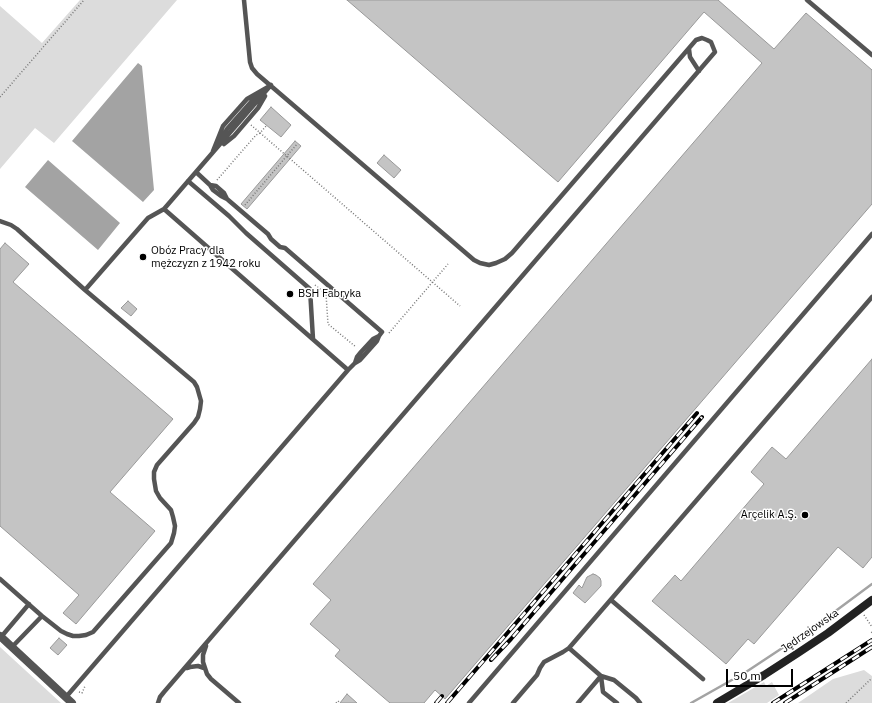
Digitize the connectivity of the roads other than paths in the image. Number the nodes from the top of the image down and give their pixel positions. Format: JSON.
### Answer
{"nodes":[{"id":1,"x":244,"y":0,"type":"edge"},
{"id":2,"x":807,"y":0,"type":"edge"},
{"id":3,"x":689,"y":49,"type":"junction"},
{"id":4,"x":872,"y":55,"type":"edge"},
{"id":5,"x":699,"y":71,"type":"junction"},
{"id":6,"x":271,"y":85,"type":"junction"},
{"id":7,"x":211,"y":154,"type":"junction"},
{"id":8,"x":196,"y":172,"type":"junction"},
{"id":9,"x":188,"y":181,"type":"junction"},
{"id":10,"x":164,"y":209,"type":"junction"},
{"id":11,"x":0,"y":221,"type":"edge"},
{"id":12,"x":872,"y":234,"type":"edge"},
{"id":13,"x":85,"y":290,"type":"junction"},
{"id":14,"x":872,"y":297,"type":"edge"},
{"id":15,"x":313,"y":339,"type":"junction"},
{"id":16,"x":348,"y":370,"type":"junction"},
{"id":17,"x":0,"y":579,"type":"edge"},
{"id":18,"x":611,"y":600,"type":"junction"},
{"id":19,"x":872,"y":600,"type":"edge"},
{"id":20,"x":29,"y":604,"type":"junction"},
{"id":21,"x":42,"y":616,"type":"junction"},
{"id":22,"x":0,"y":636,"type":"edge"},
{"id":23,"x":207,"y":643,"type":"junction"},
{"id":24,"x":12,"y":647,"type":"junction"},
{"id":25,"x":569,"y":648,"type":"junction"},
{"id":26,"x":204,"y":668,"type":"junction"},
{"id":27,"x":184,"y":670,"type":"junction"},
{"id":28,"x":602,"y":676,"type":"junction"},
{"id":29,"x":703,"y":679,"type":"dead end"},
{"id":30,"x":69,"y":700,"type":"edge"},
{"id":31,"x":158,"y":703,"type":"edge"},
{"id":32,"x":239,"y":703,"type":"edge"},
{"id":33,"x":469,"y":703,"type":"edge"},
{"id":34,"x":513,"y":703,"type":"edge"},
{"id":35,"x":578,"y":703,"type":"edge"},
{"id":36,"x":617,"y":703,"type":"edge"},
{"id":37,"x":640,"y":703,"type":"edge"},
{"id":38,"x":717,"y":703,"type":"edge"}],
"edges":[{"from":1,"to":6,"type":"lane"},
{"from":2,"to":4,"type":"lane"},
{"from":3,"to":5,"type":"lane"},
{"from":3,"to":5,"type":"lane"},
{"from":3,"to":6,"type":"lane"},
{"from":5,"to":23,"type":"lane"},
{"from":6,"to":7,"type":"lane"},
{"from":6,"to":7,"type":"lane"},
{"from":6,"to":7,"type":"lane"},
{"from":7,"to":8,"type":"lane"},
{"from":8,"to":9,"type":"lane"},
{"from":8,"to":16,"type":"lane"},
{"from":9,"to":10,"type":"lane"},
{"from":9,"to":15,"type":"lane"},
{"from":10,"to":13,"type":"lane"},
{"from":10,"to":15,"type":"lane"},
{"from":11,"to":13,"type":"lane"},
{"from":12,"to":33,"type":"lane"},
{"from":13,"to":21,"type":"lane"},
{"from":14,"to":18,"type":"lane"},
{"from":15,"to":16,"type":"lane"},
{"from":16,"to":30,"type":"lane"},
{"from":17,"to":20,"type":"lane"},
{"from":18,"to":25,"type":"lane"},
{"from":18,"to":29,"type":"lane"},
{"from":19,"to":38,"type":"street","name":"Jędrzejowska"},
{"from":20,"to":21,"type":"lane"},
{"from":20,"to":22,"type":"lane"},
{"from":21,"to":24,"type":"lane"},
{"from":22,"to":24,"type":"street"},
{"from":23,"to":26,"type":"lane"},
{"from":23,"to":27,"type":"lane"},
{"from":24,"to":30,"type":"street"},
{"from":25,"to":28,"type":"lane"},
{"from":25,"to":34,"type":"lane"},
{"from":26,"to":27,"type":"lane"},
{"from":26,"to":32,"type":"lane"},
{"from":27,"to":31,"type":"lane"},
{"from":28,"to":35,"type":"lane"},
{"from":28,"to":36,"type":"lane"},
{"from":28,"to":37,"type":"lane"}]}
